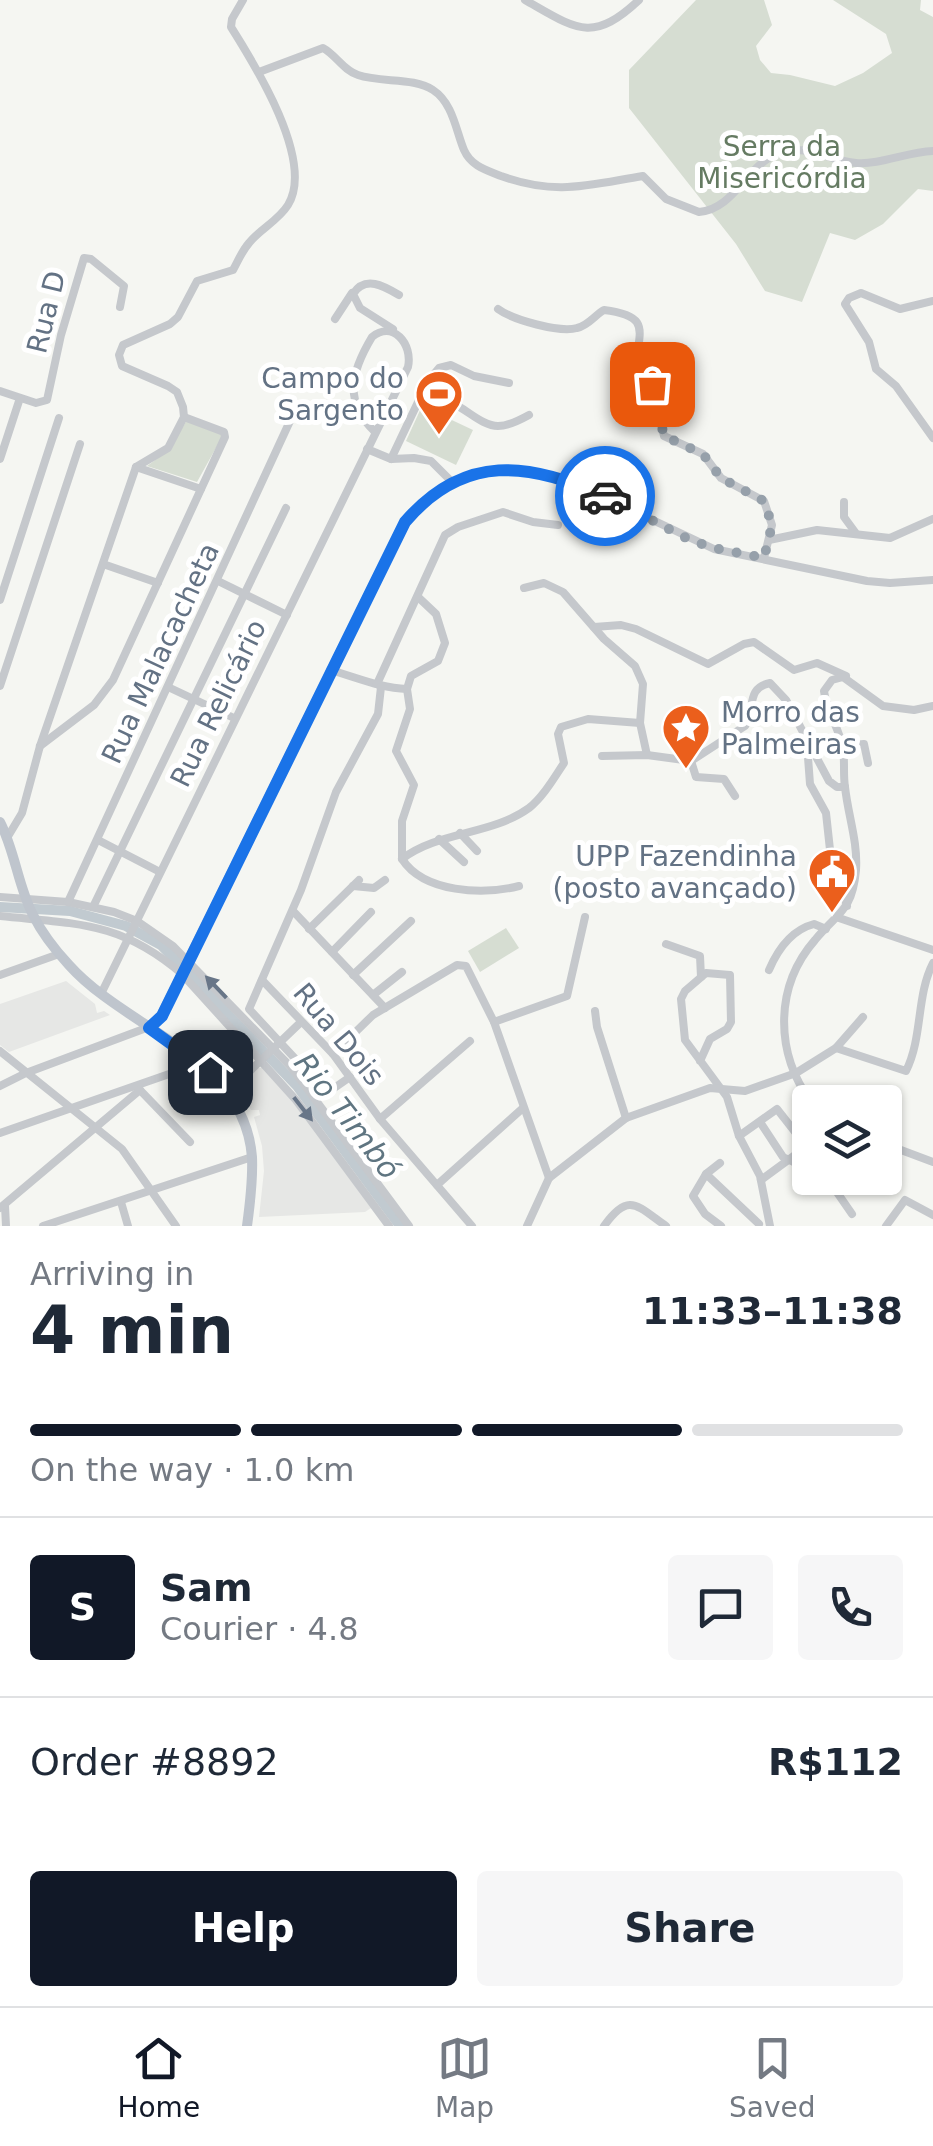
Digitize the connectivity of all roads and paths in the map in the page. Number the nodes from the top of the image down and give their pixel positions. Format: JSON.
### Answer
{"nodes":[{"id":1,"x":243,"y":0,"type":"edge"},
{"id":2,"x":525,"y":0,"type":"edge"},
{"id":3,"x":639,"y":0,"type":"edge"},
{"id":4,"x":260,"y":72,"type":"junction"},
{"id":5,"x":933,"y":151,"type":"edge"},
{"id":6,"x":355,"y":290,"type":"junction"},
{"id":7,"x":399,"y":296,"type":"dead end"},
{"id":8,"x":933,"y":301,"type":"edge"},
{"id":9,"x":120,"y":307,"type":"dead end"},
{"id":10,"x":498,"y":309,"type":"dead end"},
{"id":11,"x":335,"y":320,"type":"dead end"},
{"id":12,"x":400,"y":336,"type":"junction"},
{"id":13,"x":509,"y":383,"type":"dead end"},
{"id":14,"x":0,"y":391,"type":"edge"},
{"id":15,"x":421,"y":397,"type":"junction"},
{"id":16,"x":20,"y":398,"type":"junction"},
{"id":17,"x":529,"y":416,"type":"dead end"},
{"id":18,"x":184,"y":417,"type":"junction"},
{"id":19,"x":58,"y":418,"type":"dead end"},
{"id":20,"x":290,"y":420,"type":"dead end"},
{"id":21,"x":375,"y":432,"type":"junction"},
{"id":22,"x":933,"y":438,"type":"edge"},
{"id":23,"x":80,"y":444,"type":"dead end"},
{"id":24,"x":366,"y":449,"type":"junction"},
{"id":25,"x":0,"y":459,"type":"edge"},
{"id":26,"x":391,"y":460,"type":"junction"},
{"id":27,"x":136,"y":467,"type":"junction"},
{"id":28,"x":452,"y":482,"type":"junction"},
{"id":29,"x":201,"y":490,"type":"junction"},
{"id":30,"x":844,"y":502,"type":"dead end"},
{"id":31,"x":286,"y":508,"type":"dead end"},
{"id":32,"x":933,"y":519,"type":"edge"},
{"id":33,"x":558,"y":525,"type":"dead end"},
{"id":34,"x":855,"y":532,"type":"junction"},
{"id":35,"x":769,"y":540,"type":"junction"},
{"id":36,"x":764,"y":558,"type":"junction"},
{"id":37,"x":103,"y":564,"type":"junction"},
{"id":38,"x":933,"y":580,"type":"edge"},
{"id":39,"x":218,"y":581,"type":"junction"},
{"id":40,"x":158,"y":583,"type":"junction"},
{"id":41,"x":524,"y":588,"type":"dead end"},
{"id":42,"x":246,"y":594,"type":"junction"},
{"id":43,"x":418,"y":597,"type":"junction"},
{"id":44,"x":0,"y":600,"type":"edge"},
{"id":45,"x":287,"y":615,"type":"junction"},
{"id":46,"x":594,"y":627,"type":"junction"},
{"id":47,"x":330,"y":670,"type":"junction"},
{"id":48,"x":847,"y":678,"type":"junction"},
{"id":49,"x":0,"y":686,"type":"edge"},
{"id":50,"x":379,"y":686,"type":"junction"},
{"id":51,"x":168,"y":688,"type":"junction"},
{"id":52,"x":407,"y":689,"type":"junction"},
{"id":53,"x":195,"y":700,"type":"junction"},
{"id":54,"x":933,"y":706,"type":"edge"},
{"id":55,"x":234,"y":718,"type":"junction"},
{"id":56,"x":640,"y":724,"type":"junction"},
{"id":57,"x":800,"y":724,"type":"junction"},
{"id":58,"x":40,"y":746,"type":"junction"},
{"id":59,"x":843,"y":746,"type":"junction"},
{"id":60,"x":648,"y":755,"type":"junction"},
{"id":61,"x":602,"y":756,"type":"dead end"},
{"id":62,"x":691,"y":761,"type":"junction"},
{"id":63,"x":868,"y":763,"type":"dead end"},
{"id":64,"x":845,"y":787,"type":"junction"},
{"id":65,"x":735,"y":796,"type":"dead end"},
{"id":66,"x":0,"y":822,"type":"edge"},
{"id":67,"x":460,"y":833,"type":"junction"},
{"id":68,"x":7,"y":838,"type":"junction"},
{"id":69,"x":440,"y":839,"type":"junction"},
{"id":70,"x":98,"y":840,"type":"junction"},
{"id":71,"x":477,"y":851,"type":"dead end"},
{"id":72,"x":121,"y":852,"type":"junction"},
{"id":73,"x":402,"y":859,"type":"junction"},
{"id":74,"x":464,"y":862,"type":"dead end"},
{"id":75,"x":160,"y":872,"type":"junction"},
{"id":76,"x":385,"y":880,"type":"dead end"},
{"id":77,"x":518,"y":886,"type":"dead end"},
{"id":78,"x":0,"y":897,"type":"edge"},
{"id":79,"x":26,"y":899,"type":"junction"},
{"id":80,"x":68,"y":902,"type":"junction"},
{"id":81,"x":847,"y":906,"type":"junction"},
{"id":82,"x":93,"y":907,"type":"junction"},
{"id":83,"x":292,"y":910,"type":"junction"},
{"id":84,"x":371,"y":912,"type":"dead end"},
{"id":85,"x":0,"y":916,"type":"edge"},
{"id":86,"x":33,"y":916,"type":"junction"},
{"id":87,"x":586,"y":917,"type":"dead end"},
{"id":88,"x":839,"y":918,"type":"junction"},
{"id":89,"x":410,"y":921,"type":"dead end"},
{"id":90,"x":136,"y":922,"type":"junction"},
{"id":91,"x":308,"y":929,"type":"junction"},
{"id":92,"x":826,"y":930,"type":"junction"},
{"id":93,"x":130,"y":936,"type":"junction"},
{"id":94,"x":666,"y":944,"type":"dead end"},
{"id":95,"x":922,"y":946,"type":"junction"},
{"id":96,"x":933,"y":950,"type":"edge"},
{"id":97,"x":332,"y":952,"type":"junction"},
{"id":98,"x":60,"y":954,"type":"junction"},
{"id":99,"x":932,"y":964,"type":"edge"},
{"id":100,"x":186,"y":968,"type":"junction"},
{"id":101,"x":769,"y":970,"type":"dead end"},
{"id":102,"x":402,"y":972,"type":"dead end"},
{"id":103,"x":0,"y":975,"type":"edge"},
{"id":104,"x":354,"y":975,"type":"junction"},
{"id":105,"x":701,"y":976,"type":"junction"},
{"id":106,"x":262,"y":980,"type":"junction"},
{"id":107,"x":101,"y":994,"type":"junction"},
{"id":108,"x":373,"y":996,"type":"junction"},
{"id":109,"x":386,"y":1008,"type":"junction"},
{"id":110,"x":595,"y":1010,"type":"dead end"},
{"id":111,"x":863,"y":1017,"type":"dead end"},
{"id":112,"x":301,"y":1022,"type":"junction"},
{"id":113,"x":494,"y":1022,"type":"junction"},
{"id":114,"x":149,"y":1028,"type":"junction"},
{"id":115,"x":470,"y":1041,"type":"dead end"},
{"id":116,"x":275,"y":1048,"type":"junction"},
{"id":117,"x":836,"y":1048,"type":"junction"},
{"id":118,"x":0,"y":1051,"type":"edge"},
{"id":119,"x":333,"y":1054,"type":"junction"},
{"id":120,"x":263,"y":1060,"type":"junction"},
{"id":121,"x":700,"y":1061,"type":"junction"},
{"id":122,"x":198,"y":1063,"type":"junction"},
{"id":123,"x":26,"y":1072,"type":"junction"},
{"id":124,"x":796,"y":1074,"type":"junction"},
{"id":125,"x":350,"y":1077,"type":"junction"},
{"id":126,"x":802,"y":1085,"type":"edge"},
{"id":127,"x":0,"y":1086,"type":"edge"},
{"id":128,"x":138,"y":1088,"type":"junction"},
{"id":129,"x":723,"y":1089,"type":"junction"},
{"id":130,"x":228,"y":1092,"type":"junction"},
{"id":131,"x":69,"y":1108,"type":"junction"},
{"id":132,"x":524,"y":1108,"type":"junction"},
{"id":133,"x":626,"y":1118,"type":"junction"},
{"id":134,"x":380,"y":1119,"type":"junction"},
{"id":135,"x":760,"y":1122,"type":"junction"},
{"id":136,"x":96,"y":1127,"type":"junction"},
{"id":137,"x":792,"y":1127,"type":"edge"},
{"id":138,"x":0,"y":1133,"type":"edge"},
{"id":139,"x":739,"y":1136,"type":"junction"},
{"id":140,"x":190,"y":1142,"type":"dead end"},
{"id":141,"x":902,"y":1150,"type":"edge"},
{"id":142,"x":252,"y":1157,"type":"junction"},
{"id":143,"x":790,"y":1161,"type":"joint"},
{"id":144,"x":933,"y":1162,"type":"edge"},
{"id":145,"x":720,"y":1163,"type":"dead end"},
{"id":146,"x":706,"y":1174,"type":"junction"},
{"id":147,"x":549,"y":1178,"type":"junction"},
{"id":148,"x":761,"y":1180,"type":"junction"},
{"id":149,"x":437,"y":1185,"type":"junction"},
{"id":150,"x":154,"y":1191,"type":"junction"},
{"id":151,"x":839,"y":1195,"type":"edge"},
{"id":152,"x":122,"y":1202,"type":"junction"},
{"id":153,"x":3,"y":1207,"type":"edge"},
{"id":154,"x":852,"y":1214,"type":"dead end"},
{"id":155,"x":650,"y":1215,"type":"junction"},
{"id":156,"x":766,"y":1216,"type":"junction"},
{"id":157,"x":933,"y":1216,"type":"edge"},
{"id":158,"x":758,"y":1225,"type":"edge"},
{"id":159,"x":889,"y":1225,"type":"edge"},
{"id":160,"x":6,"y":1226,"type":"edge"},
{"id":161,"x":43,"y":1226,"type":"edge"},
{"id":162,"x":128,"y":1226,"type":"edge"},
{"id":163,"x":176,"y":1226,"type":"edge"},
{"id":164,"x":247,"y":1226,"type":"edge"},
{"id":165,"x":389,"y":1226,"type":"edge"},
{"id":166,"x":408,"y":1226,"type":"edge"},
{"id":167,"x":472,"y":1226,"type":"edge"},
{"id":168,"x":527,"y":1226,"type":"edge"},
{"id":169,"x":604,"y":1226,"type":"edge"},
{"id":170,"x":642,"y":1226,"type":"edge"},
{"id":171,"x":666,"y":1226,"type":"edge"},
{"id":172,"x":721,"y":1226,"type":"edge"},
{"id":173,"x":770,"y":1226,"type":"edge"}],
"edges":[{"from":1,"to":4,"type":"street"},
{"from":2,"to":3,"type":"street"},
{"from":4,"to":5,"type":"street"},
{"from":4,"to":18,"type":"street"},
{"from":6,"to":7,"type":"street"},
{"from":6,"to":11,"type":"street"},
{"from":6,"to":12,"type":"street"},
{"from":8,"to":22,"type":"street"},
{"from":9,"to":16,"type":"street","name":"Rua D"},
{"from":10,"to":35,"type":"street"},
{"from":12,"to":21,"type":"street","name":"Rua Relicário"},
{"from":12,"to":21,"type":"street"},
{"from":13,"to":15,"type":"street"},
{"from":14,"to":16,"type":"street"},
{"from":15,"to":17,"type":"street"},
{"from":15,"to":26,"type":"street"},
{"from":16,"to":25,"type":"street"},
{"from":18,"to":27,"type":"street"},
{"from":18,"to":29,"type":"street"},
{"from":19,"to":44,"type":"street"},
{"from":20,"to":39,"type":"street","name":"Rua Malacacheta"},
{"from":21,"to":24,"type":"street","name":"Rua Relicário"},
{"from":23,"to":49,"type":"street"},
{"from":24,"to":26,"type":"street"},
{"from":24,"to":45,"type":"street","name":"Rua Relicário"},
{"from":26,"to":28,"type":"street"},
{"from":27,"to":29,"type":"street"},
{"from":27,"to":37,"type":"street"},
{"from":28,"to":36,"type":"street"},
{"from":28,"to":47,"type":"street"},
{"from":29,"to":40,"type":"street"},
{"from":30,"to":34,"type":"street"},
{"from":31,"to":42,"type":"street"},
{"from":32,"to":34,"type":"street"},
{"from":33,"to":43,"type":"street"},
{"from":34,"to":35,"type":"street"},
{"from":35,"to":36,"type":"street"},
{"from":36,"to":38,"type":"street"},
{"from":37,"to":40,"type":"street"},
{"from":37,"to":58,"type":"street"},
{"from":39,"to":42,"type":"street"},
{"from":39,"to":51,"type":"street","name":"Rua Malacacheta"},
{"from":40,"to":58,"type":"street"},
{"from":41,"to":46,"type":"street"},
{"from":42,"to":45,"type":"street"},
{"from":42,"to":53,"type":"street"},
{"from":43,"to":50,"type":"street"},
{"from":43,"to":52,"type":"street"},
{"from":45,"to":55,"type":"street","name":"Rua Relicário"},
{"from":46,"to":48,"type":"street"},
{"from":46,"to":56,"type":"street"},
{"from":47,"to":50,"type":"street"},
{"from":47,"to":100,"type":"street"},
{"from":48,"to":54,"type":"street"},
{"from":48,"to":59,"type":"street"},
{"from":50,"to":52,"type":"street"},
{"from":50,"to":83,"type":"street"},
{"from":51,"to":53,"type":"street"},
{"from":51,"to":70,"type":"street","name":"Rua Malacacheta"},
{"from":52,"to":73,"type":"street"},
{"from":53,"to":55,"type":"street"},
{"from":53,"to":72,"type":"street"},
{"from":55,"to":75,"type":"street","name":"Rua Relicário"},
{"from":56,"to":60,"type":"street"},
{"from":56,"to":67,"type":"street"},
{"from":57,"to":62,"type":"street"},
{"from":57,"to":64,"type":"street"},
{"from":57,"to":81,"type":"street"},
{"from":58,"to":68,"type":"street"},
{"from":59,"to":63,"type":"street"},
{"from":59,"to":64,"type":"street"},
{"from":60,"to":61,"type":"street"},
{"from":60,"to":62,"type":"street"},
{"from":62,"to":65,"type":"street"},
{"from":64,"to":81,"type":"street"},
{"from":66,"to":68,"type":"main road"},
{"from":67,"to":69,"type":"street"},
{"from":67,"to":71,"type":"street"},
{"from":68,"to":79,"type":"main road"},
{"from":69,"to":73,"type":"street"},
{"from":69,"to":74,"type":"street"},
{"from":70,"to":72,"type":"street"},
{"from":70,"to":80,"type":"street","name":"Rua Malacacheta"},
{"from":72,"to":75,"type":"street"},
{"from":72,"to":82,"type":"street"},
{"from":73,"to":77,"type":"street"},
{"from":75,"to":90,"type":"street","name":"Rua Relicário"},
{"from":76,"to":91,"type":"street"},
{"from":78,"to":79,"type":"street"},
{"from":79,"to":80,"type":"street"},
{"from":79,"to":86,"type":"main road"},
{"from":80,"to":82,"type":"street"},
{"from":81,"to":88,"type":"street"},
{"from":82,"to":90,"type":"street"},
{"from":83,"to":91,"type":"street"},
{"from":83,"to":106,"type":"street"},
{"from":84,"to":97,"type":"street"},
{"from":85,"to":86,"type":"street"},
{"from":86,"to":93,"type":"street"},
{"from":86,"to":98,"type":"main road"},
{"from":87,"to":113,"type":"street"},
{"from":88,"to":92,"type":"street"},
{"from":88,"to":95,"type":"street"},
{"from":89,"to":104,"type":"street"},
{"from":90,"to":93,"type":"street","name":"Rua Relicário"},
{"from":90,"to":100,"type":"street"},
{"from":91,"to":97,"type":"street"},
{"from":92,"to":101,"type":"street"},
{"from":92,"to":124,"type":"street"},
{"from":93,"to":100,"type":"street"},
{"from":93,"to":107,"type":"street","name":"Rua Relicário"},
{"from":94,"to":105,"type":"street"},
{"from":95,"to":96,"type":"street"},
{"from":95,"to":99,"type":"street"},
{"from":97,"to":104,"type":"street"},
{"from":98,"to":103,"type":"street"},
{"from":98,"to":107,"type":"main road"},
{"from":99,"to":117,"type":"street"},
{"from":100,"to":114,"type":"street"},
{"from":116,"to":100,"type":"street","one_way":true},
{"from":100,"to":120,"type":"street"},
{"from":102,"to":108,"type":"street"},
{"from":104,"to":108,"type":"street"},
{"from":105,"to":121,"type":"street"},
{"from":105,"to":121,"type":"street"},
{"from":106,"to":112,"type":"street","name":"Rua Dois"},
{"from":106,"to":116,"type":"street"},
{"from":107,"to":114,"type":"main road"},
{"from":108,"to":109,"type":"street"},
{"from":109,"to":113,"type":"street"},
{"from":109,"to":119,"type":"street"},
{"from":110,"to":133,"type":"street"},
{"from":111,"to":117,"type":"street"},
{"from":112,"to":116,"type":"street"},
{"from":112,"to":119,"type":"street","name":"Rua Dois"},
{"from":113,"to":132,"type":"street"},
{"from":114,"to":122,"type":"main road"},
{"from":114,"to":123,"type":"street"},
{"from":115,"to":134,"type":"street"},
{"from":116,"to":120,"type":"street"},
{"from":116,"to":125,"type":"street"},
{"from":116,"to":166,"type":"street"},
{"from":117,"to":124,"type":"street"},
{"from":118,"to":123,"type":"street"},
{"from":119,"to":125,"type":"street","name":"Rua Dois"},
{"from":120,"to":130,"type":"street"},
{"from":120,"to":165,"type":"street","one_way":true},
{"from":121,"to":129,"type":"street"},
{"from":122,"to":128,"type":"street"},
{"from":122,"to":130,"type":"main road"},
{"from":123,"to":127,"type":"street"},
{"from":123,"to":131,"type":"street"},
{"from":124,"to":126,"type":"street"},
{"from":124,"to":129,"type":"street"},
{"from":125,"to":134,"type":"street","name":"Rua Dois"},
{"from":128,"to":131,"type":"street"},
{"from":128,"to":136,"type":"street"},
{"from":128,"to":140,"type":"street"},
{"from":129,"to":133,"type":"street"},
{"from":129,"to":139,"type":"street"},
{"from":130,"to":142,"type":"main road"},
{"from":131,"to":136,"type":"street"},
{"from":131,"to":138,"type":"street"},
{"from":132,"to":147,"type":"street"},
{"from":132,"to":149,"type":"street"},
{"from":133,"to":147,"type":"street"},
{"from":134,"to":149,"type":"street","name":"Rua Dois"},
{"from":135,"to":137,"type":"street"},
{"from":135,"to":139,"type":"street"},
{"from":135,"to":143,"type":"street"},
{"from":136,"to":150,"type":"street"},
{"from":136,"to":153,"type":"street"},
{"from":139,"to":148,"type":"street"},
{"from":141,"to":144,"type":"street"},
{"from":142,"to":150,"type":"street"},
{"from":142,"to":164,"type":"main road"},
{"from":143,"to":148,"type":"street"},
{"from":145,"to":146,"type":"street"},
{"from":146,"to":158,"type":"street"},
{"from":146,"to":172,"type":"street"},
{"from":147,"to":168,"type":"street"},
{"from":148,"to":156,"type":"street"},
{"from":149,"to":167,"type":"street","name":"Rua Dois"},
{"from":150,"to":152,"type":"street"},
{"from":150,"to":163,"type":"street"},
{"from":151,"to":154,"type":"street"},
{"from":152,"to":161,"type":"street"},
{"from":152,"to":162,"type":"street"},
{"from":153,"to":160,"type":"street"},
{"from":155,"to":169,"type":"street"},
{"from":155,"to":170,"type":"street"},
{"from":155,"to":171,"type":"street"},
{"from":156,"to":158,"type":"street"},
{"from":156,"to":173,"type":"street"},
{"from":157,"to":159,"type":"street"}]}
